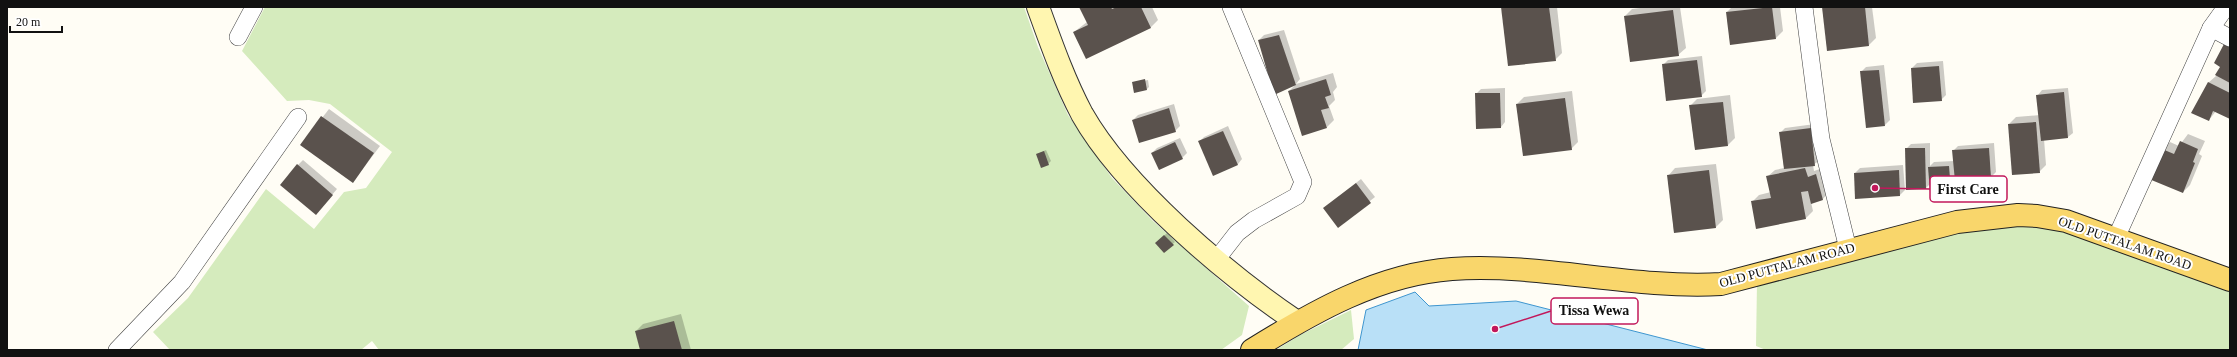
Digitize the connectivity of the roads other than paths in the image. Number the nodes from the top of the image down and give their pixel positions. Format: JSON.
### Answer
{"nodes":[{"id":1,"x":254,"y":7,"type":"edge"},
{"id":2,"x":1038,"y":7,"type":"edge"},
{"id":3,"x":1231,"y":7,"type":"edge"},
{"id":4,"x":1804,"y":7,"type":"edge"},
{"id":5,"x":2226,"y":7,"type":"edge"},
{"id":6,"x":2211,"y":28,"type":"junction"},
{"id":7,"x":238,"y":36,"type":"dead end"},
{"id":8,"x":2230,"y":38,"type":"edge"},
{"id":9,"x":298,"y":117,"type":"dead end"},
{"id":10,"x":2116,"y":238,"type":"junction"},
{"id":11,"x":1848,"y":249,"type":"junction"},
{"id":12,"x":1216,"y":260,"type":"junction"},
{"id":13,"x":2230,"y":280,"type":"edge"},
{"id":14,"x":1297,"y":322,"type":"junction"},
{"id":15,"x":117,"y":350,"type":"edge"},
{"id":16,"x":1252,"y":350,"type":"edge"}],
"edges":[{"from":1,"to":7,"type":"street"},
{"from":2,"to":12,"type":"main road"},
{"from":3,"to":12,"type":"street"},
{"from":4,"to":11,"type":"street"},
{"from":5,"to":6,"type":"street"},
{"from":6,"to":8,"type":"street"},
{"from":6,"to":10,"type":"street"},
{"from":9,"to":15,"type":"street"},
{"from":10,"to":11,"type":"main road","name":"OLD PUTTALAM ROAD"},
{"from":10,"to":13,"type":"main road","name":"OLD PUTTALAM ROAD"},
{"from":11,"to":14,"type":"main road","name":"OLD PUTTALAM ROAD"},
{"from":12,"to":14,"type":"main road"},
{"from":14,"to":16,"type":"main road","name":"OLD PUTTALAM ROAD"}]}
